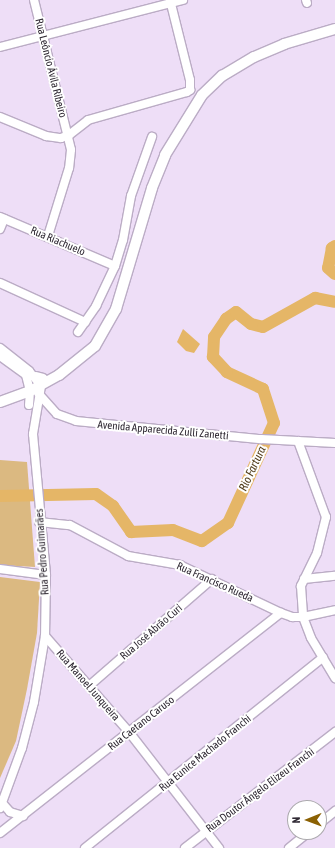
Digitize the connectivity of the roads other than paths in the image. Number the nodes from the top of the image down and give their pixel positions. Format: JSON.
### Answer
{"nodes":[{"id":1,"x":34,"y":0,"type":"edge"},
{"id":2,"x":183,"y":0,"type":"edge"},
{"id":3,"x":171,"y":2,"type":"edge"},
{"id":4,"x":335,"y":29,"type":"edge"},
{"id":5,"x":43,"y":37,"type":"junction"},
{"id":6,"x":0,"y":47,"type":"edge"},
{"id":7,"x":0,"y":117,"type":"edge"},
{"id":8,"x":69,"y":135,"type":"junction"},
{"id":9,"x":152,"y":137,"type":"dead end"},
{"id":10,"x":2,"y":218,"type":"edge"},
{"id":11,"x":0,"y":229,"type":"edge"},
{"id":12,"x":48,"y":236,"type":"junction"},
{"id":13,"x":115,"y":266,"type":"junction"},
{"id":14,"x":0,"y":283,"type":"edge"},
{"id":15,"x":85,"y":322,"type":"junction"},
{"id":16,"x":78,"y":332,"type":"dead end"},
{"id":17,"x":0,"y":348,"type":"edge"},
{"id":18,"x":0,"y":356,"type":"edge"},
{"id":19,"x":36,"y":387,"type":"junction"},
{"id":20,"x":14,"y":398,"type":"junction"},
{"id":21,"x":0,"y":401,"type":"edge"},
{"id":22,"x":29,"y":405,"type":"junction"},
{"id":23,"x":33,"y":434,"type":"junction"},
{"id":24,"x":298,"y":441,"type":"junction"},
{"id":25,"x":335,"y":443,"type":"edge"},
{"id":26,"x":39,"y":522,"type":"junction"},
{"id":27,"x":0,"y":569,"type":"edge"},
{"id":28,"x":46,"y":575,"type":"junction"},
{"id":29,"x":335,"y":576,"type":"edge"},
{"id":30,"x":212,"y":579,"type":"junction"},
{"id":31,"x":304,"y":579,"type":"junction"},
{"id":32,"x":335,"y":610,"type":"edge"},
{"id":33,"x":281,"y":613,"type":"junction"},
{"id":34,"x":303,"y":618,"type":"junction"},
{"id":35,"x":45,"y":636,"type":"junction"},
{"id":36,"x":323,"y":657,"type":"junction"},
{"id":37,"x":335,"y":678,"type":"edge"},
{"id":38,"x":89,"y":686,"type":"junction"},
{"id":39,"x":129,"y":732,"type":"junction"},
{"id":40,"x":335,"y":732,"type":"edge"},
{"id":41,"x":168,"y":782,"type":"junction"},
{"id":42,"x":1,"y":806,"type":"edge"},
{"id":43,"x":335,"y":811,"type":"edge"},
{"id":44,"x":23,"y":816,"type":"junction"},
{"id":45,"x":327,"y":818,"type":"edge"},
{"id":46,"x":206,"y":831,"type":"junction"},
{"id":47,"x":0,"y":834,"type":"edge"},
{"id":48,"x":299,"y":840,"type":"edge"},
{"id":49,"x":86,"y":848,"type":"edge"},
{"id":50,"x":185,"y":848,"type":"edge"},
{"id":51,"x":219,"y":848,"type":"edge"},
{"id":52,"x":289,"y":848,"type":"edge"}],
"edges":[{"from":1,"to":5,"type":"street","name":"Rua Leôncio Ávila Ribeiro"},
{"from":2,"to":3,"type":"street"},
{"from":3,"to":5,"type":"street"},
{"from":3,"to":8,"type":"street"},
{"from":4,"to":19,"type":"main road"},
{"from":5,"to":6,"type":"street"},
{"from":5,"to":8,"type":"street","name":"Rua Leôncio Ávila Ribeiro"},
{"from":7,"to":8,"type":"street"},
{"from":8,"to":12,"type":"street","name":"Rua Leôncio Ávila Ribeiro"},
{"from":9,"to":13,"type":"street"},
{"from":10,"to":11,"type":"street"},
{"from":10,"to":12,"type":"street","name":"Rua Riachuelo"},
{"from":12,"to":13,"type":"street","name":"Rua Riachuelo"},
{"from":13,"to":15,"type":"street"},
{"from":14,"to":15,"type":"street"},
{"from":15,"to":16,"type":"street"},
{"from":17,"to":19,"type":"street","name":"Avenida Apparecida Zulli Zanetti"},
{"from":18,"to":19,"type":"street"},
{"from":19,"to":20,"type":"main road"},
{"from":19,"to":21,"type":"main road"},
{"from":19,"to":22,"type":"street"},
{"from":19,"to":23,"type":"street","name":"Rua Pedro Guimarães"},
{"from":19,"to":24,"type":"street","name":"Avenida Apparecida Zulli Zanetti"},
{"from":20,"to":21,"type":"main road"},
{"from":20,"to":22,"type":"street"},
{"from":22,"to":23,"type":"street"},
{"from":23,"to":26,"type":"street","name":"Rua Pedro Guimarães"},
{"from":24,"to":25,"type":"street","name":"Avenida Apparecida Zulli Zanetti"},
{"from":24,"to":31,"type":"street"},
{"from":26,"to":28,"type":"street","name":"Rua Pedro Guimarães"},
{"from":26,"to":30,"type":"street","name":"Rua Francisco Rueda"},
{"from":27,"to":28,"type":"street"},
{"from":28,"to":35,"type":"street","name":"Rua Pedro Guimarães"},
{"from":29,"to":31,"type":"street"},
{"from":30,"to":33,"type":"street","name":"Rua Francisco Rueda"},
{"from":30,"to":38,"type":"street","name":"Rua José Abrão Curi"},
{"from":31,"to":34,"type":"street"},
{"from":32,"to":34,"type":"street"},
{"from":33,"to":34,"type":"street","name":"Rua Francisco Rueda"},
{"from":33,"to":39,"type":"street","name":"Rua Caetano Caruso"},
{"from":34,"to":36,"type":"street"},
{"from":35,"to":38,"type":"street","name":"Rua Manoel Junqueira"},
{"from":35,"to":42,"type":"street","name":"Rua Pedro Guimarães"},
{"from":36,"to":37,"type":"street"},
{"from":36,"to":41,"type":"street","name":"Rua Eunice Machado Franchi"},
{"from":38,"to":39,"type":"street","name":"Rua Manoel Junqueira"},
{"from":39,"to":41,"type":"street","name":"Rua Manoel Junqueira"},
{"from":39,"to":44,"type":"street","name":"Rua Caetano Caruso"},
{"from":40,"to":46,"type":"street","name":"Rua Doutor Ângelo Elizeu Franchi"},
{"from":41,"to":46,"type":"street","name":"Rua Manoel Junqueira"},
{"from":41,"to":49,"type":"street","name":"Rua Eunice Machado Franchi"},
{"from":42,"to":44,"type":"street"},
{"from":43,"to":45,"type":"street"},
{"from":44,"to":47,"type":"street","name":"Rua Caetano Caruso"},
{"from":46,"to":50,"type":"street","name":"Rua Doutor Ângelo Elizeu Franchi"},
{"from":46,"to":51,"type":"street","name":"Rua Manoel Junqueira"},
{"from":48,"to":52,"type":"street"}]}
